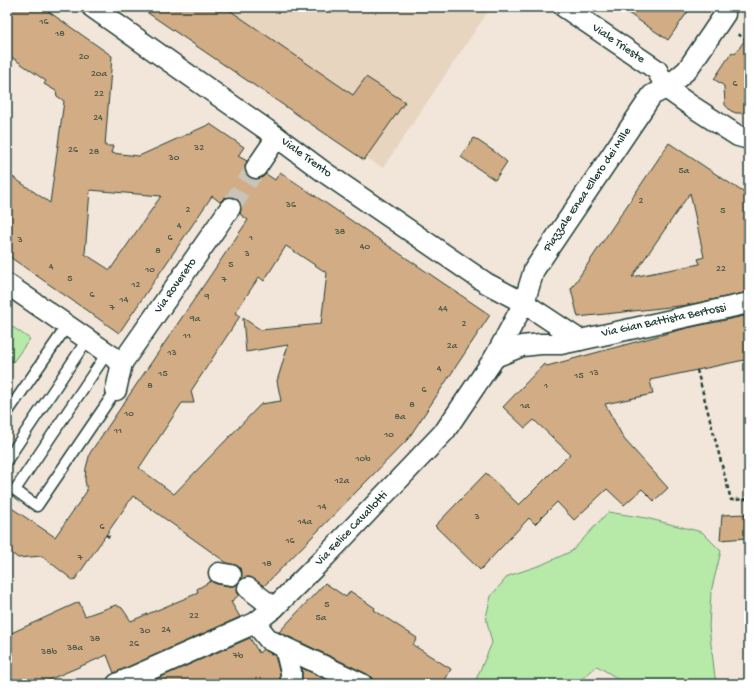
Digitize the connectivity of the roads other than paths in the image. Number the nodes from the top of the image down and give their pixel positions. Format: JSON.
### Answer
{"nodes":[{"id":1,"x":92,"y":7,"type":"edge"},
{"id":2,"x":564,"y":7,"type":"edge"},
{"id":3,"x":725,"y":14,"type":"dead end"},
{"id":4,"x":666,"y":88,"type":"junction"},
{"id":5,"x":277,"y":137,"type":"junction"},
{"id":6,"x":749,"y":139,"type":"edge"},
{"id":7,"x":256,"y":168,"type":"tunnel mouth"},
{"id":8,"x":230,"y":208,"type":"tunnel mouth"},
{"id":9,"x":7,"y":284,"type":"edge"},
{"id":10,"x":524,"y":303,"type":"junction"},
{"id":11,"x":749,"y":303,"type":"edge"},
{"id":12,"x":67,"y":326,"type":"junction"},
{"id":13,"x":87,"y":340,"type":"junction"},
{"id":14,"x":580,"y":340,"type":"junction"},
{"id":15,"x":495,"y":357,"type":"junction"},
{"id":16,"x":115,"y":358,"type":"junction"},
{"id":17,"x":116,"y":390,"type":"joint"},
{"id":18,"x":7,"y":413,"type":"edge"},
{"id":19,"x":7,"y":460,"type":"edge"},
{"id":20,"x":11,"y":487,"type":"edge"},
{"id":21,"x":248,"y":588,"type":"dead end"},
{"id":22,"x":274,"y":608,"type":"junction"},
{"id":23,"x":255,"y":623,"type":"junction"},
{"id":24,"x":285,"y":648,"type":"junction"},
{"id":25,"x":117,"y":684,"type":"edge"},
{"id":26,"x":290,"y":684,"type":"edge"},
{"id":27,"x":362,"y":684,"type":"edge"}],
"edges":[{"from":1,"to":5,"type":"street","name":"Viale Trento"},
{"from":2,"to":4,"type":"street","name":"Viale Trieste"},
{"from":3,"to":4,"type":"street","name":"Piazzale Enea Ellero dei Mille"},
{"from":4,"to":6,"type":"street"},
{"from":4,"to":10,"type":"street","name":"Piazzale Enea Ellero dei Mille"},
{"from":5,"to":7,"type":"street"},
{"from":5,"to":10,"type":"street","name":"Viale Trento"},
{"from":8,"to":16,"type":"street","name":"Via Rovereto"},
{"from":9,"to":12,"type":"street"},
{"from":10,"to":14,"type":"street"},
{"from":10,"to":15,"type":"street","name":"Via Felice Cavallotti"},
{"from":11,"to":14,"type":"street","name":"Via Gian Battista Bertossi"},
{"from":12,"to":13,"type":"street"},
{"from":12,"to":18,"type":"lane"},
{"from":13,"to":16,"type":"street"},
{"from":13,"to":19,"type":"lane"},
{"from":14,"to":15,"type":"street","name":"Via Gian Battista Bertossi"},
{"from":15,"to":22,"type":"street","name":"Via Felice Cavallotti"},
{"from":16,"to":17,"type":"street"},
{"from":16,"to":20,"type":"lane"},
{"from":17,"to":20,"type":"lane"},
{"from":21,"to":22,"type":"street"},
{"from":22,"to":23,"type":"street","name":"Via Felice Cavallotti"},
{"from":23,"to":24,"type":"street"},
{"from":23,"to":25,"type":"street","name":"Via Felice Cavallotti"},
{"from":24,"to":26,"type":"street"},
{"from":24,"to":27,"type":"street"}]}
